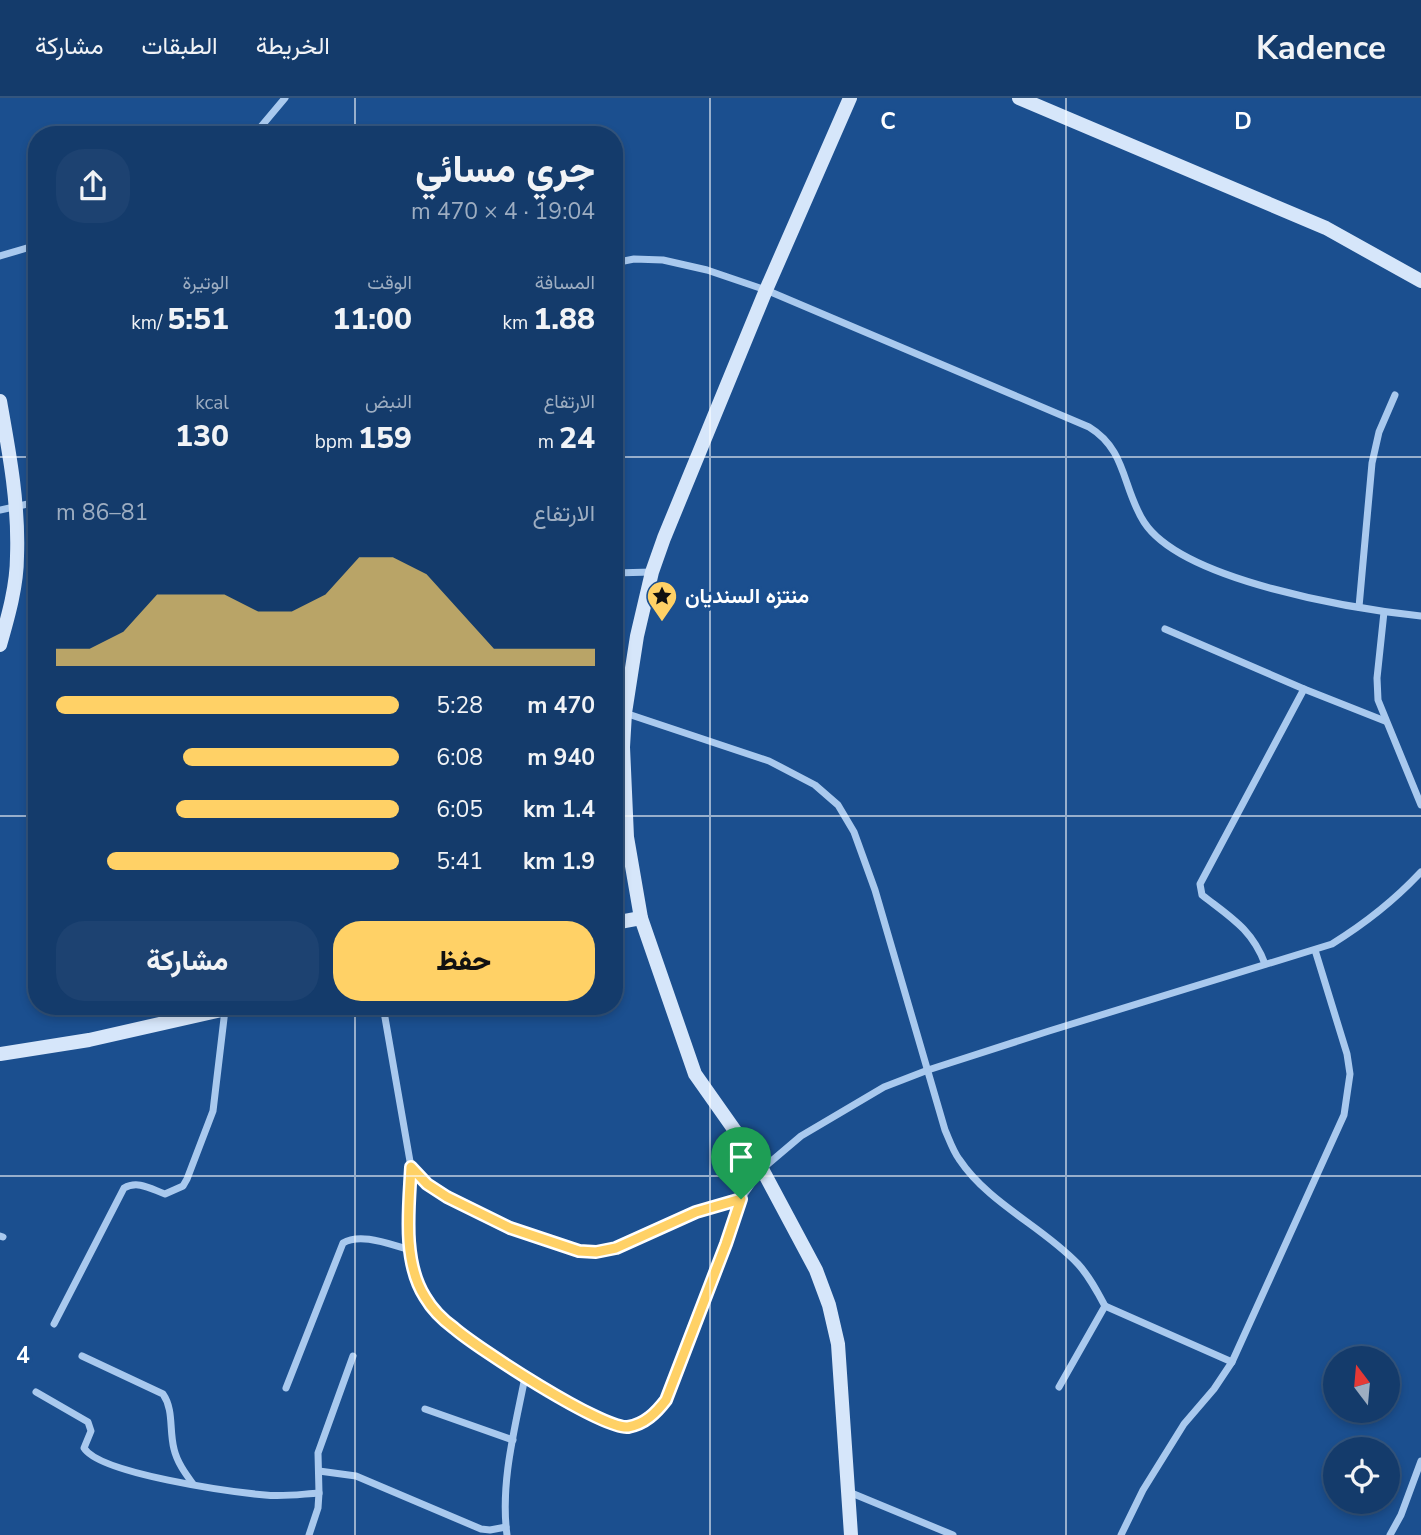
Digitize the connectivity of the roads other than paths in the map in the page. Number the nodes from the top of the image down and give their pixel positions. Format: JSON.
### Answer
{"nodes":[{"id":1,"x":285,"y":98,"type":"edge"},
{"id":2,"x":850,"y":98,"type":"edge"},
{"id":3,"x":1019,"y":98,"type":"edge"},
{"id":4,"x":262,"y":126,"type":"edge"},
{"id":5,"x":28,"y":248,"type":"edge"},
{"id":6,"x":0,"y":256,"type":"edge"},
{"id":7,"x":623,"y":261,"type":"edge"},
{"id":8,"x":1421,"y":281,"type":"edge"},
{"id":9,"x":766,"y":290,"type":"junction"},
{"id":10,"x":1395,"y":395,"type":"dead end"},
{"id":11,"x":0,"y":401,"type":"edge"},
{"id":12,"x":28,"y":505,"type":"edge"},
{"id":13,"x":16,"y":508,"type":"junction"},
{"id":14,"x":0,"y":510,"type":"edge"},
{"id":15,"x":652,"y":572,"type":"junction"},
{"id":16,"x":623,"y":573,"type":"edge"},
{"id":17,"x":1359,"y":607,"type":"junction"},
{"id":18,"x":1384,"y":612,"type":"junction"},
{"id":19,"x":1421,"y":616,"type":"edge"},
{"id":20,"x":1165,"y":629,"type":"dead end"},
{"id":21,"x":0,"y":645,"type":"edge"},
{"id":22,"x":1304,"y":689,"type":"junction"},
{"id":23,"x":625,"y":713,"type":"junction"},
{"id":24,"x":1385,"y":721,"type":"junction"},
{"id":25,"x":1421,"y":805,"type":"edge"},
{"id":26,"x":1421,"y":872,"type":"edge"},
{"id":27,"x":641,"y":918,"type":"junction"},
{"id":28,"x":623,"y":921,"type":"edge"},
{"id":29,"x":1315,"y":950,"type":"junction"},
{"id":30,"x":1265,"y":964,"type":"junction"},
{"id":31,"x":201,"y":1015,"type":"edge"},
{"id":32,"x":231,"y":1015,"type":"edge"},
{"id":33,"x":385,"y":1015,"type":"edge"},
{"id":34,"x":0,"y":1054,"type":"edge"},
{"id":35,"x":928,"y":1070,"type":"junction"},
{"id":36,"x":411,"y":1167,"type":"junction"},
{"id":37,"x":762,"y":1168,"type":"junction"},
{"id":38,"x":741,"y":1199,"type":"junction"},
{"id":39,"x":411,"y":1250,"type":"junction"},
{"id":40,"x":1105,"y":1306,"type":"junction"},
{"id":41,"x":54,"y":1324,"type":"dead end"},
{"id":42,"x":82,"y":1356,"type":"dead end"},
{"id":43,"x":353,"y":1356,"type":"dead end"},
{"id":44,"x":1232,"y":1362,"type":"junction"},
{"id":45,"x":525,"y":1377,"type":"junction"},
{"id":46,"x":1059,"y":1387,"type":"dead end"},
{"id":47,"x":286,"y":1388,"type":"dead end"},
{"id":48,"x":36,"y":1392,"type":"dead end"},
{"id":49,"x":425,"y":1409,"type":"dead end"},
{"id":50,"x":513,"y":1440,"type":"junction"},
{"id":51,"x":1421,"y":1461,"type":"edge"},
{"id":52,"x":319,"y":1471,"type":"junction"},
{"id":53,"x":193,"y":1484,"type":"junction"},
{"id":54,"x":848,"y":1491,"type":"junction"},
{"id":55,"x":319,"y":1493,"type":"junction"},
{"id":56,"x":506,"y":1531,"type":"edge"},
{"id":57,"x":309,"y":1535,"type":"edge"},
{"id":58,"x":851,"y":1535,"type":"edge"},
{"id":59,"x":953,"y":1535,"type":"edge"},
{"id":60,"x":1121,"y":1535,"type":"edge"},
{"id":61,"x":1390,"y":1535,"type":"edge"}],
"edges":[{"from":1,"to":4,"type":"street"},
{"from":2,"to":9,"type":"street"},
{"from":3,"to":8,"type":"street"},
{"from":5,"to":6,"type":"street"},
{"from":7,"to":9,"type":"street"},
{"from":9,"to":15,"type":"street"},
{"from":9,"to":17,"type":"street"},
{"from":10,"to":17,"type":"street"},
{"from":11,"to":13,"type":"street"},
{"from":12,"to":13,"type":"street"},
{"from":13,"to":14,"type":"street"},
{"from":13,"to":21,"type":"street"},
{"from":15,"to":16,"type":"street"},
{"from":15,"to":23,"type":"street"},
{"from":17,"to":18,"type":"street"},
{"from":18,"to":19,"type":"street"},
{"from":18,"to":24,"type":"street"},
{"from":20,"to":22,"type":"street"},
{"from":22,"to":24,"type":"street"},
{"from":22,"to":30,"type":"street"},
{"from":23,"to":27,"type":"street"},
{"from":23,"to":35,"type":"street"},
{"from":24,"to":25,"type":"street"},
{"from":26,"to":29,"type":"street"},
{"from":27,"to":28,"type":"street"},
{"from":27,"to":37,"type":"street"},
{"from":29,"to":30,"type":"street"},
{"from":29,"to":44,"type":"street"},
{"from":30,"to":35,"type":"street"},
{"from":31,"to":34,"type":"street"},
{"from":32,"to":41,"type":"street"},
{"from":33,"to":36,"type":"street"},
{"from":35,"to":37,"type":"street"},
{"from":35,"to":40,"type":"street"},
{"from":36,"to":38,"type":"street"},
{"from":36,"to":39,"type":"street"},
{"from":37,"to":38,"type":"street"},
{"from":37,"to":54,"type":"street"},
{"from":38,"to":45,"type":"street"},
{"from":39,"to":45,"type":"street"},
{"from":39,"to":47,"type":"street"},
{"from":40,"to":44,"type":"street"},
{"from":40,"to":46,"type":"street"},
{"from":42,"to":53,"type":"street"},
{"from":43,"to":52,"type":"street"},
{"from":44,"to":60,"type":"street"},
{"from":45,"to":50,"type":"street"},
{"from":48,"to":53,"type":"street"},
{"from":49,"to":50,"type":"street"},
{"from":50,"to":56,"type":"street"},
{"from":51,"to":61,"type":"street"},
{"from":52,"to":55,"type":"street"},
{"from":52,"to":56,"type":"street"},
{"from":53,"to":55,"type":"street"},
{"from":54,"to":58,"type":"street"},
{"from":54,"to":59,"type":"street"},
{"from":55,"to":57,"type":"street"}]}
